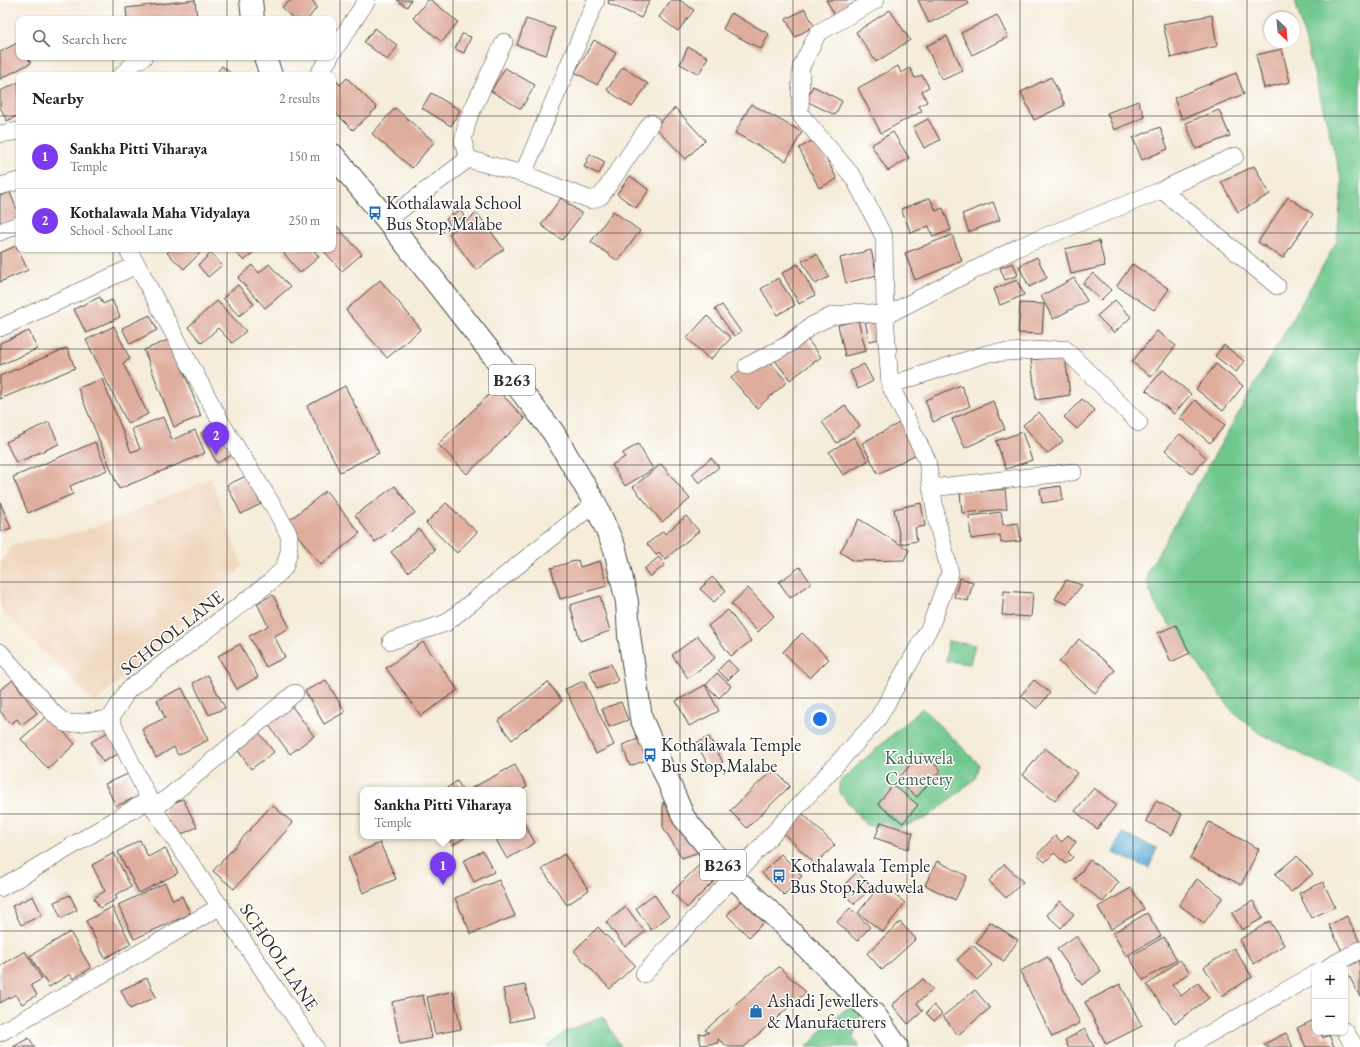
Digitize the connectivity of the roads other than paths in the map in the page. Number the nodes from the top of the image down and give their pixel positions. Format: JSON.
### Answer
{"nodes":[{"id":1,"x":251,"y":0,"type":"edge"},
{"id":2,"x":367,"y":0,"type":"edge"},
{"id":3,"x":596,"y":0,"type":"edge"},
{"id":4,"x":876,"y":0,"type":"edge"},
{"id":5,"x":253,"y":16,"type":"edge"},
{"id":6,"x":504,"y":42,"type":"dead end"},
{"id":7,"x":336,"y":47,"type":"edge"},
{"id":8,"x":139,"y":60,"type":"edge"},
{"id":9,"x":266,"y":60,"type":"edge"},
{"id":10,"x":328,"y":60,"type":"edge"},
{"id":11,"x":125,"y":72,"type":"edge"},
{"id":12,"x":270,"y":72,"type":"edge"},
{"id":13,"x":320,"y":72,"type":"edge"},
{"id":14,"x":651,"y":123,"type":"dead end"},
{"id":15,"x":16,"y":131,"type":"edge"},
{"id":16,"x":0,"y":134,"type":"edge"},
{"id":17,"x":1235,"y":156,"type":"dead end"},
{"id":18,"x":336,"y":159,"type":"edge"},
{"id":19,"x":468,"y":159,"type":"junction"},
{"id":20,"x":523,"y":174,"type":"junction"},
{"id":21,"x":16,"y":182,"type":"edge"},
{"id":22,"x":0,"y":186,"type":"edge"},
{"id":23,"x":1162,"y":190,"type":"junction"},
{"id":24,"x":387,"y":220,"type":"junction"},
{"id":25,"x":16,"y":225,"type":"edge"},
{"id":26,"x":0,"y":232,"type":"edge"},
{"id":27,"x":129,"y":252,"type":"edge"},
{"id":28,"x":137,"y":265,"type":"junction"},
{"id":29,"x":1277,"y":286,"type":"dead end"},
{"id":30,"x":885,"y":316,"type":"junction"},
{"id":31,"x":0,"y":328,"type":"edge"},
{"id":32,"x":747,"y":366,"type":"dead end"},
{"id":33,"x":890,"y":385,"type":"junction"},
{"id":34,"x":1139,"y":423,"type":"dead end"},
{"id":35,"x":1073,"y":472,"type":"dead end"},
{"id":36,"x":932,"y":488,"type":"junction"},
{"id":37,"x":595,"y":503,"type":"junction"},
{"id":38,"x":391,"y":642,"type":"dead end"},
{"id":39,"x":0,"y":652,"type":"edge"},
{"id":40,"x":295,"y":693,"type":"dead end"},
{"id":41,"x":110,"y":719,"type":"junction"},
{"id":42,"x":152,"y":804,"type":"junction"},
{"id":43,"x":733,"y":877,"type":"junction"},
{"id":44,"x":0,"y":888,"type":"edge"},
{"id":45,"x":221,"y":906,"type":"junction"},
{"id":46,"x":1360,"y":950,"type":"edge"},
{"id":47,"x":1336,"y":963,"type":"edge"},
{"id":48,"x":644,"y":974,"type":"dead end"},
{"id":49,"x":1312,"y":977,"type":"edge"},
{"id":50,"x":0,"y":1033,"type":"edge"},
{"id":51,"x":1347,"y":1035,"type":"edge"},
{"id":52,"x":315,"y":1047,"type":"edge"},
{"id":53,"x":897,"y":1047,"type":"edge"},
{"id":54,"x":1186,"y":1047,"type":"edge"},
{"id":55,"x":1354,"y":1047,"type":"edge"}],
"edges":[{"from":1,"to":5,"type":"main road"},
{"from":2,"to":7,"type":"street"},
{"from":3,"to":20,"type":"street"},
{"from":4,"to":30,"type":"street"},
{"from":6,"to":19,"type":"street"},
{"from":8,"to":11,"type":"street"},
{"from":9,"to":12,"type":"main road"},
{"from":10,"to":13,"type":"street"},
{"from":14,"to":20,"type":"street"},
{"from":15,"to":16,"type":"street"},
{"from":17,"to":23,"type":"street"},
{"from":18,"to":24,"type":"main road","number":"B263"},
{"from":19,"to":20,"type":"street"},
{"from":19,"to":24,"type":"street"},
{"from":21,"to":22,"type":"street"},
{"from":23,"to":29,"type":"street"},
{"from":23,"to":30,"type":"street"},
{"from":24,"to":37,"type":"main road","number":"B263"},
{"from":25,"to":26,"type":"street"},
{"from":27,"to":28,"type":"street","name":"SCHOOL LANE"},
{"from":28,"to":31,"type":"street"},
{"from":28,"to":41,"type":"street","name":"SCHOOL LANE"},
{"from":30,"to":32,"type":"street"},
{"from":30,"to":33,"type":"street"},
{"from":33,"to":34,"type":"street"},
{"from":33,"to":36,"type":"street"},
{"from":35,"to":36,"type":"street"},
{"from":36,"to":43,"type":"street"},
{"from":37,"to":38,"type":"street"},
{"from":37,"to":43,"type":"main road","number":"B263"},
{"from":39,"to":41,"type":"street"},
{"from":40,"to":42,"type":"street"},
{"from":41,"to":42,"type":"street","name":"SCHOOL LANE"},
{"from":42,"to":44,"type":"street"},
{"from":42,"to":45,"type":"street","name":"SCHOOL LANE"},
{"from":43,"to":48,"type":"street"},
{"from":43,"to":53,"type":"main road","number":"B263"},
{"from":45,"to":50,"type":"street"},
{"from":45,"to":52,"type":"street","name":"SCHOOL LANE"},
{"from":46,"to":47,"type":"street"},
{"from":49,"to":54,"type":"street"},
{"from":51,"to":55,"type":"street"}]}
